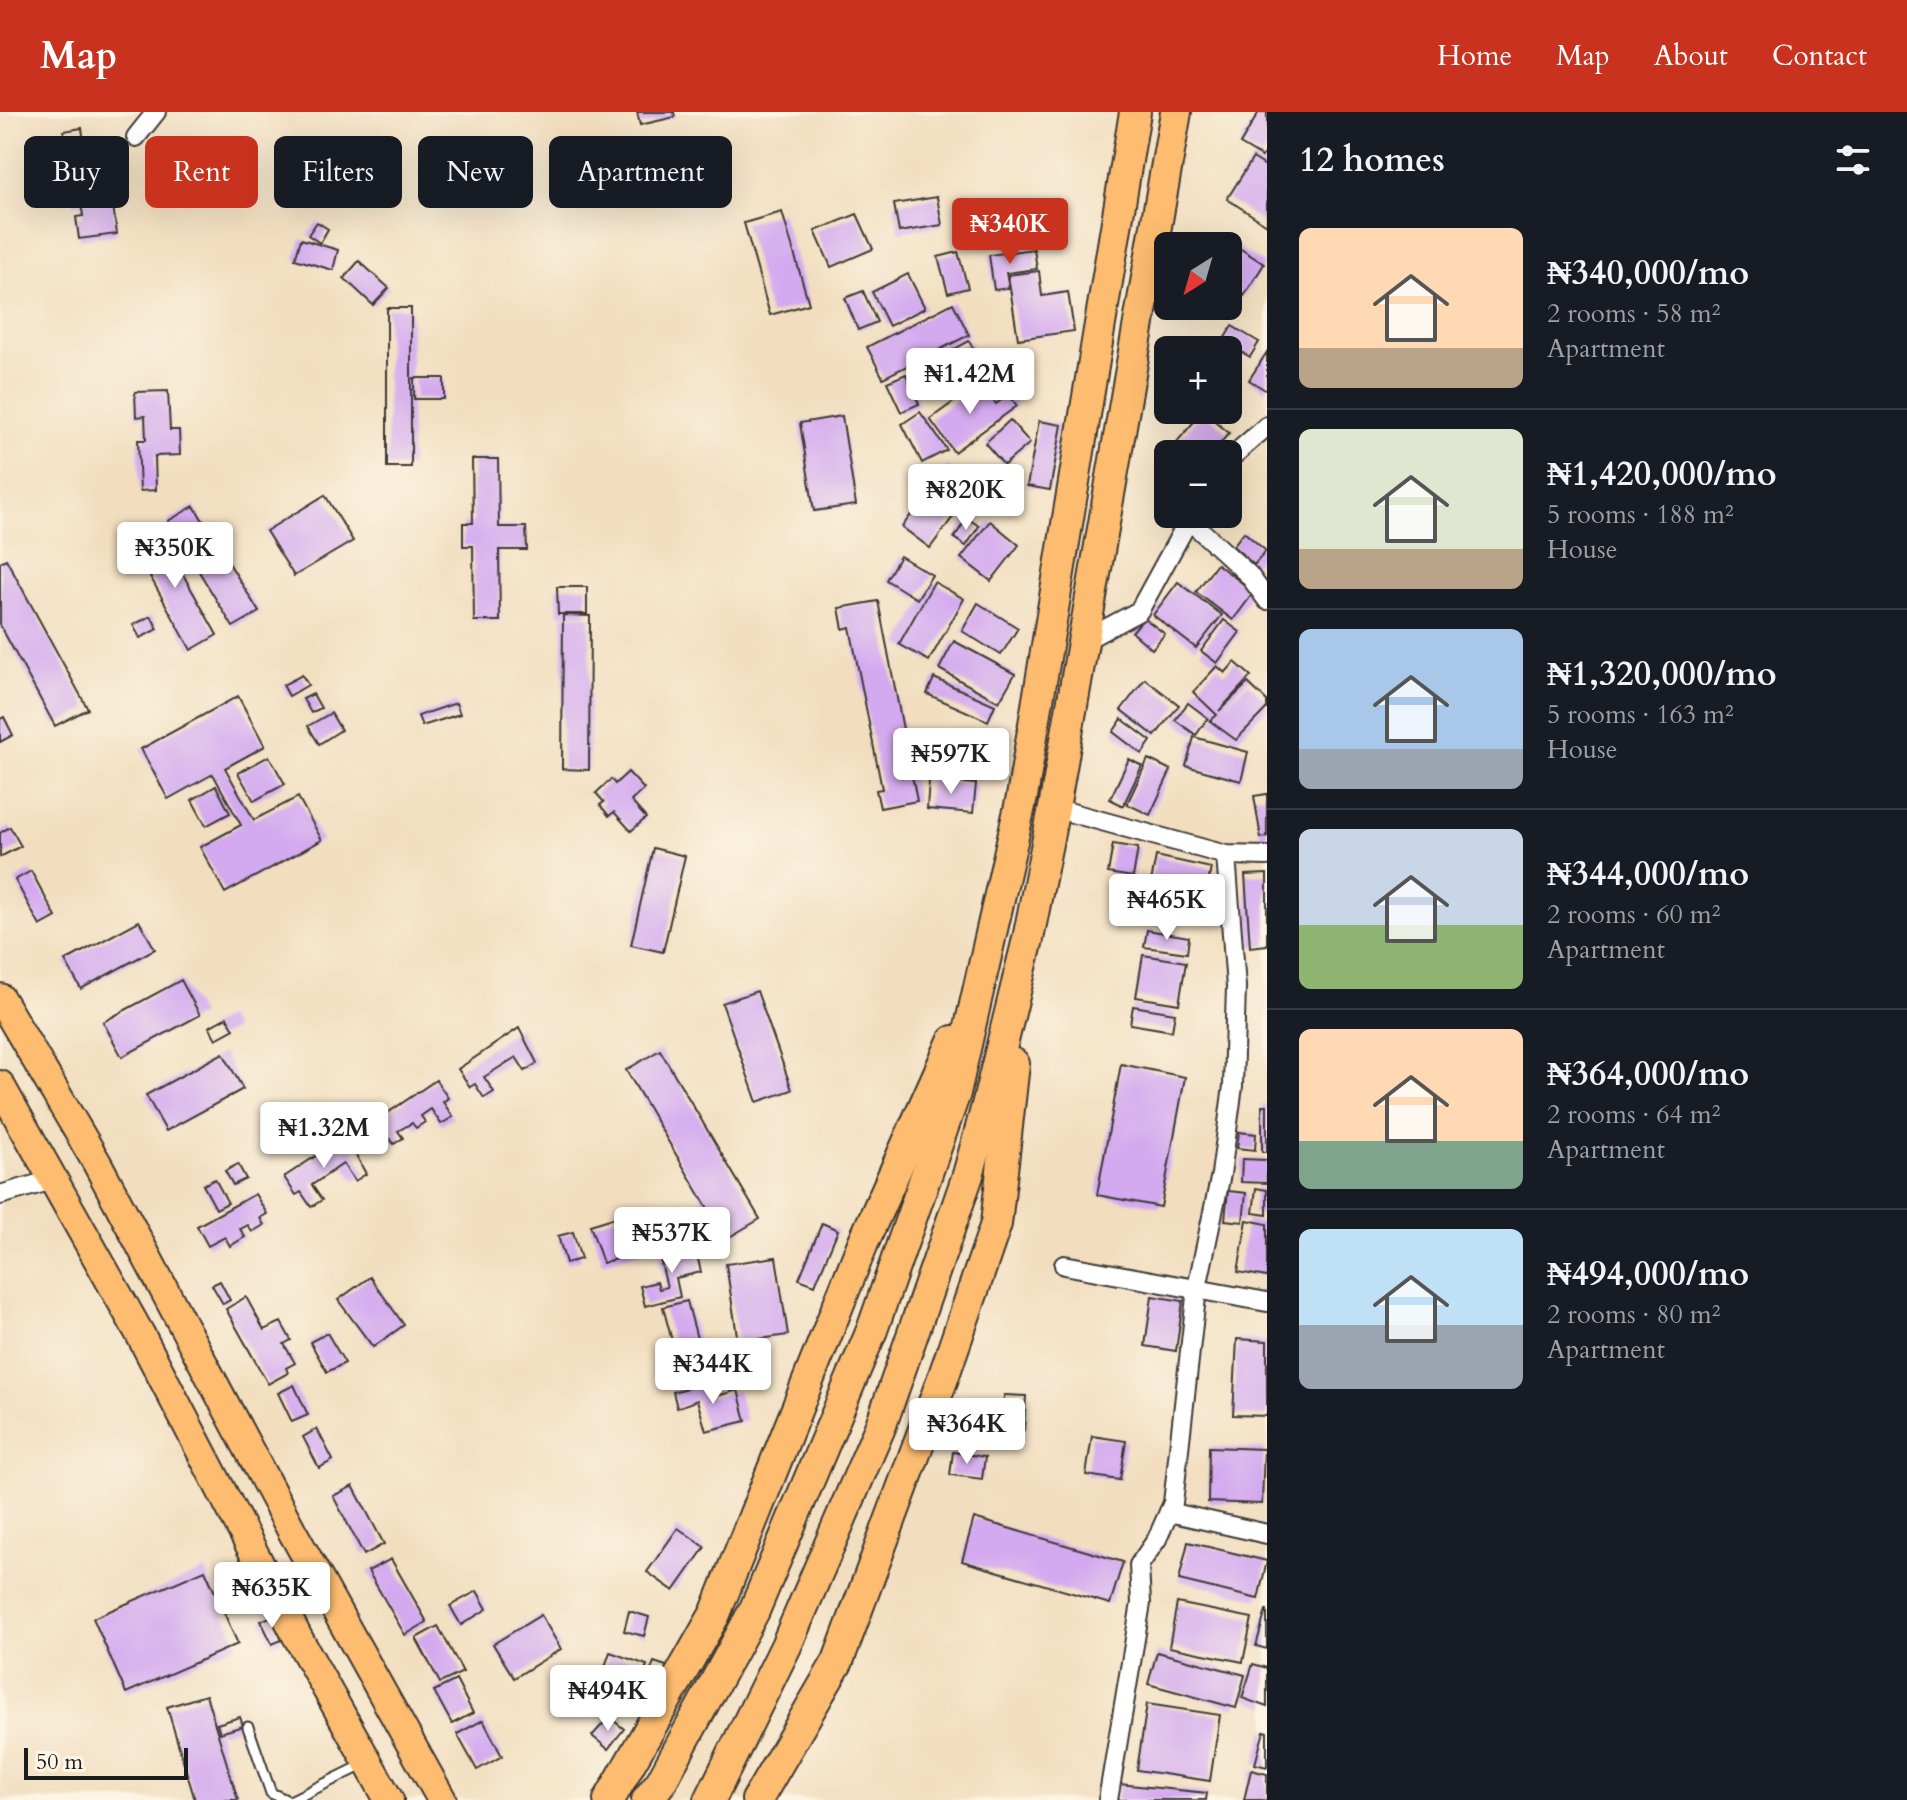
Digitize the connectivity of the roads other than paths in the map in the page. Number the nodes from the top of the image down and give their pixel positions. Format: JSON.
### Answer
{"nodes":[{"id":1,"x":156,"y":112,"type":"edge"},
{"id":2,"x":1135,"y":112,"type":"edge"},
{"id":3,"x":1176,"y":112,"type":"edge"},
{"id":4,"x":136,"y":137,"type":"dead end"},
{"id":5,"x":1267,"y":426,"type":"edge"},
{"id":6,"x":1242,"y":448,"type":"edge"},
{"id":7,"x":1184,"y":528,"type":"edge"},
{"id":8,"x":1201,"y":528,"type":"edge"},
{"id":9,"x":1267,"y":600,"type":"edge"},
{"id":10,"x":1085,"y":640,"type":"junction"},
{"id":11,"x":1054,"y":808,"type":"junction"},
{"id":12,"x":1226,"y":855,"type":"junction"},
{"id":13,"x":1267,"y":856,"type":"edge"},
{"id":14,"x":1028,"y":939,"type":"junction"},
{"id":15,"x":987,"y":966,"type":"junction"},
{"id":16,"x":0,"y":998,"type":"edge"},
{"id":17,"x":0,"y":1085,"type":"edge"},
{"id":18,"x":52,"y":1180,"type":"junction"},
{"id":19,"x":0,"y":1195,"type":"edge"},
{"id":20,"x":1064,"y":1265,"type":"dead end"},
{"id":21,"x":1197,"y":1288,"type":"junction"},
{"id":22,"x":1267,"y":1302,"type":"edge"},
{"id":23,"x":1169,"y":1512,"type":"junction"},
{"id":24,"x":1267,"y":1534,"type":"edge"},
{"id":25,"x":248,"y":1727,"type":"dead end"},
{"id":26,"x":368,"y":1762,"type":"junction"},
{"id":27,"x":606,"y":1799,"type":"edge"},
{"id":28,"x":286,"y":1800,"type":"edge"},
{"id":29,"x":292,"y":1800,"type":"edge"},
{"id":30,"x":389,"y":1800,"type":"edge"},
{"id":31,"x":442,"y":1800,"type":"edge"},
{"id":32,"x":647,"y":1800,"type":"edge"},
{"id":33,"x":710,"y":1800,"type":"edge"},
{"id":34,"x":757,"y":1800,"type":"edge"},
{"id":35,"x":1108,"y":1800,"type":"edge"}],
"edges":[{"from":1,"to":4,"type":"street"},
{"from":2,"to":15,"type":"highway"},
{"from":3,"to":10,"type":"highway"},
{"from":5,"to":6,"type":"street"},
{"from":7,"to":10,"type":"street"},
{"from":8,"to":9,"type":"street"},
{"from":10,"to":11,"type":"highway"},
{"from":11,"to":12,"type":"street"},
{"from":11,"to":14,"type":"highway"},
{"from":12,"to":13,"type":"street"},
{"from":12,"to":21,"type":"street"},
{"from":14,"to":33,"type":"highway"},
{"from":14,"to":34,"type":"highway"},
{"from":15,"to":27,"type":"highway"},
{"from":15,"to":32,"type":"highway"},
{"from":16,"to":31,"type":"main road"},
{"from":17,"to":18,"type":"main road"},
{"from":18,"to":19,"type":"street"},
{"from":18,"to":26,"type":"main road"},
{"from":20,"to":21,"type":"street"},
{"from":21,"to":22,"type":"street"},
{"from":21,"to":23,"type":"street"},
{"from":23,"to":24,"type":"street"},
{"from":23,"to":35,"type":"street"},
{"from":25,"to":28,"type":"lane"},
{"from":26,"to":29,"type":"lane"},
{"from":26,"to":30,"type":"main road"}]}
